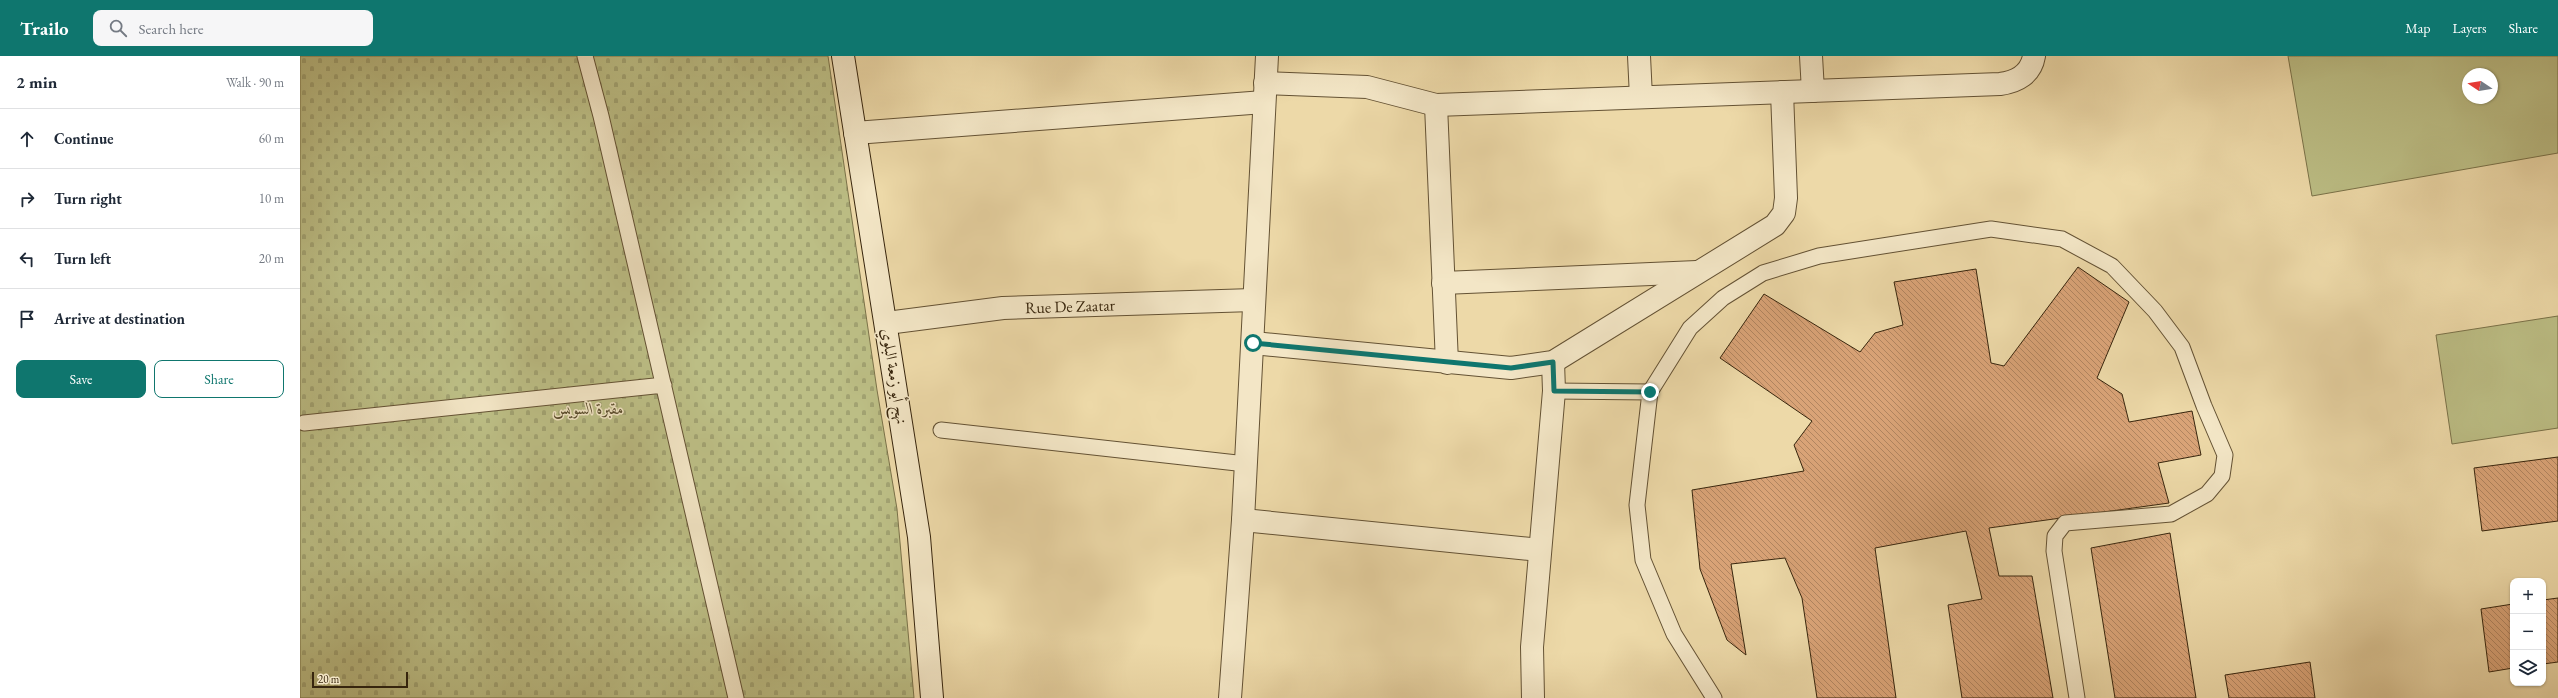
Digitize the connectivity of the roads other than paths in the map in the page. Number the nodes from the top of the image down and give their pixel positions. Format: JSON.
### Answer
{"nodes":[{"id":1,"x":585,"y":56,"type":"edge"},
{"id":2,"x":843,"y":56,"type":"edge"},
{"id":3,"x":1267,"y":56,"type":"edge"},
{"id":4,"x":1639,"y":56,"type":"edge"},
{"id":5,"x":1811,"y":56,"type":"edge"},
{"id":6,"x":2034,"y":56,"type":"edge"},
{"id":7,"x":1812,"y":91,"type":"junction"},
{"id":8,"x":1782,"y":92,"type":"junction"},
{"id":9,"x":1265,"y":93,"type":"junction"},
{"id":10,"x":1640,"y":97,"type":"junction"},
{"id":11,"x":1436,"y":105,"type":"junction"},
{"id":12,"x":855,"y":133,"type":"junction"},
{"id":13,"x":1699,"y":272,"type":"junction"},
{"id":14,"x":1443,"y":283,"type":"junction"},
{"id":15,"x":1253,"y":300,"type":"junction"},
{"id":16,"x":887,"y":323,"type":"junction"},
{"id":17,"x":1253,"y":343,"type":"junction"},
{"id":18,"x":1553,"y":362,"type":"junction"},
{"id":19,"x":1447,"y":363,"type":"junction"},
{"id":20,"x":664,"y":385,"type":"junction"},
{"id":21,"x":1554,"y":391,"type":"junction"},
{"id":22,"x":1650,"y":392,"type":"junction"},
{"id":23,"x":304,"y":423,"type":"dead end"},
{"id":24,"x":941,"y":430,"type":"dead end"},
{"id":25,"x":1246,"y":464,"type":"junction"},
{"id":26,"x":1243,"y":520,"type":"junction"},
{"id":27,"x":1540,"y":550,"type":"junction"},
{"id":28,"x":736,"y":698,"type":"edge"},
{"id":29,"x":932,"y":698,"type":"edge"},
{"id":30,"x":1230,"y":698,"type":"edge"},
{"id":31,"x":1533,"y":698,"type":"edge"},
{"id":32,"x":1714,"y":698,"type":"edge"},
{"id":33,"x":2076,"y":698,"type":"edge"}],
"edges":[{"from":1,"to":20,"type":"lane"},
{"from":2,"to":12,"type":"street","name":"نهج أبو زمعة البلوي"},
{"from":3,"to":9,"type":"street"},
{"from":4,"to":10,"type":"street"},
{"from":5,"to":7,"type":"street"},
{"from":6,"to":7,"type":"street"},
{"from":7,"to":8,"type":"street"},
{"from":8,"to":10,"type":"street"},
{"from":8,"to":13,"type":"street"},
{"from":9,"to":11,"type":"street"},
{"from":9,"to":12,"type":"street"},
{"from":9,"to":15,"type":"street"},
{"from":10,"to":11,"type":"street"},
{"from":11,"to":14,"type":"street"},
{"from":12,"to":16,"type":"street","name":"نهج أبو زمعة البلوي"},
{"from":13,"to":14,"type":"street"},
{"from":13,"to":18,"type":"street"},
{"from":14,"to":19,"type":"street"},
{"from":15,"to":16,"type":"street","name":"Rue De Zaatar"},
{"from":15,"to":17,"type":"street"},
{"from":16,"to":29,"type":"street","name":"نهج أبو زمعة البلوي"},
{"from":17,"to":19,"type":"street"},
{"from":17,"to":25,"type":"street"},
{"from":18,"to":19,"type":"street"},
{"from":18,"to":21,"type":"street"},
{"from":20,"to":23,"type":"lane"},
{"from":20,"to":28,"type":"lane"},
{"from":21,"to":22,"type":"lane"},
{"from":21,"to":27,"type":"street"},
{"from":22,"to":32,"type":"lane"},
{"from":22,"to":33,"type":"lane"},
{"from":24,"to":25,"type":"lane"},
{"from":25,"to":26,"type":"street"},
{"from":26,"to":27,"type":"street"},
{"from":26,"to":30,"type":"street"},
{"from":27,"to":31,"type":"street"}]}
